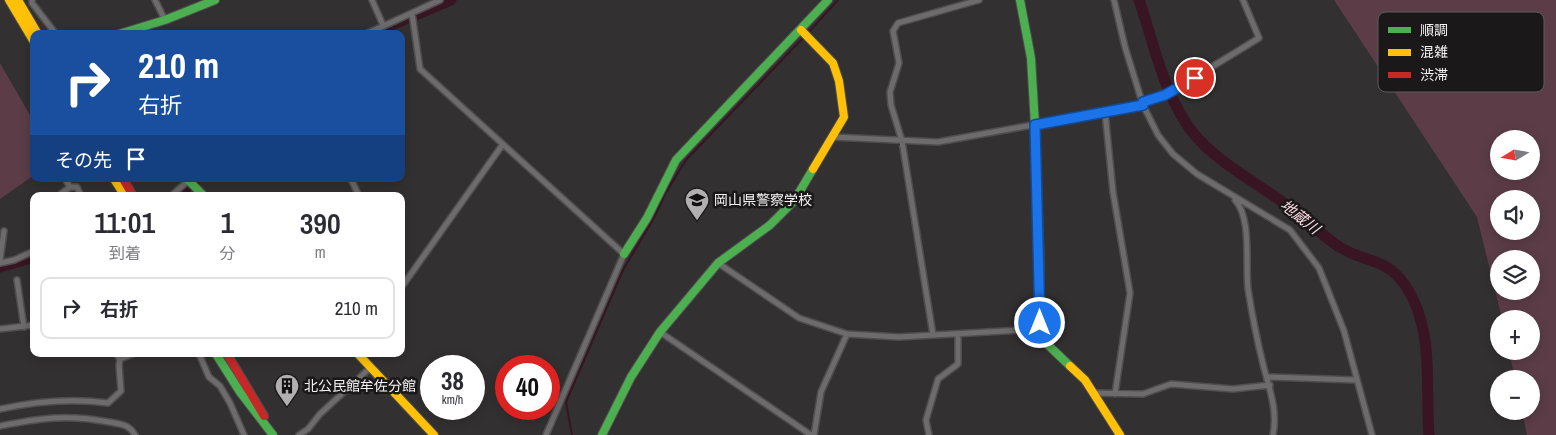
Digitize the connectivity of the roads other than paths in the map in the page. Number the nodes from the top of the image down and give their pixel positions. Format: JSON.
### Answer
{"nodes":[{"id":1,"x":9,"y":0,"type":"edge"},
{"id":2,"x":18,"y":0,"type":"edge"},
{"id":3,"x":155,"y":0,"type":"edge"},
{"id":4,"x":215,"y":0,"type":"edge"},
{"id":5,"x":372,"y":0,"type":"edge"},
{"id":6,"x":440,"y":0,"type":"edge"},
{"id":7,"x":828,"y":0,"type":"edge"},
{"id":8,"x":979,"y":0,"type":"edge"},
{"id":9,"x":1020,"y":0,"type":"edge"},
{"id":10,"x":1114,"y":0,"type":"edge"},
{"id":11,"x":1243,"y":0,"type":"edge"},
{"id":12,"x":31,"y":1,"type":"edge"},
{"id":13,"x":412,"y":12,"type":"junction"},
{"id":14,"x":165,"y":20,"type":"junction"},
{"id":15,"x":383,"y":25,"type":"junction"},
{"id":16,"x":36,"y":30,"type":"edge"},
{"id":17,"x":53,"y":30,"type":"edge"},
{"id":18,"x":132,"y":30,"type":"edge"},
{"id":19,"x":374,"y":30,"type":"edge"},
{"id":20,"x":801,"y":30,"type":"junction"},
{"id":21,"x":30,"y":35,"type":"edge"},
{"id":22,"x":1143,"y":104,"type":"junction"},
{"id":23,"x":1105,"y":112,"type":"junction"},
{"id":24,"x":1035,"y":125,"type":"junction"},
{"id":25,"x":833,"y":137,"type":"junction"},
{"id":26,"x":902,"y":141,"type":"junction"},
{"id":27,"x":503,"y":144,"type":"junction"},
{"id":28,"x":67,"y":182,"type":"edge"},
{"id":29,"x":186,"y":182,"type":"edge"},
{"id":30,"x":191,"y":182,"type":"edge"},
{"id":31,"x":70,"y":187,"type":"junction"},
{"id":32,"x":63,"y":192,"type":"edge"},
{"id":33,"x":79,"y":192,"type":"edge"},
{"id":34,"x":175,"y":192,"type":"edge"},
{"id":35,"x":200,"y":192,"type":"edge"},
{"id":36,"x":1231,"y":196,"type":"junction"},
{"id":37,"x":4,"y":230,"type":"dead end"},
{"id":38,"x":30,"y":253,"type":"edge"},
{"id":39,"x":624,"y":254,"type":"junction"},
{"id":40,"x":0,"y":261,"type":"edge"},
{"id":41,"x":718,"y":263,"type":"junction"},
{"id":42,"x":17,"y":280,"type":"dead end"},
{"id":43,"x":405,"y":282,"type":"edge"},
{"id":44,"x":30,"y":326,"type":"edge"},
{"id":45,"x":24,"y":327,"type":"junction"},
{"id":46,"x":0,"y":329,"type":"edge"},
{"id":47,"x":1039,"y":329,"type":"junction"},
{"id":48,"x":660,"y":332,"type":"junction"},
{"id":49,"x":847,"y":334,"type":"junction"},
{"id":50,"x":958,"y":335,"type":"junction"},
{"id":51,"x":934,"y":336,"type":"junction"},
{"id":52,"x":125,"y":357,"type":"edge"},
{"id":53,"x":201,"y":357,"type":"edge"},
{"id":54,"x":218,"y":357,"type":"edge"},
{"id":55,"x":230,"y":357,"type":"edge"},
{"id":56,"x":361,"y":357,"type":"edge"},
{"id":57,"x":120,"y":359,"type":"joint"},
{"id":58,"x":371,"y":367,"type":"junction"},
{"id":59,"x":1267,"y":377,"type":"junction"},
{"id":60,"x":1356,"y":380,"type":"junction"},
{"id":61,"x":1270,"y":385,"type":"junction"},
{"id":62,"x":1095,"y":393,"type":"junction"},
{"id":63,"x":1115,"y":394,"type":"junction"},
{"id":64,"x":0,"y":409,"type":"edge"},
{"id":65,"x":0,"y":426,"type":"edge"},
{"id":66,"x":135,"y":435,"type":"edge"},
{"id":67,"x":244,"y":435,"type":"edge"},
{"id":68,"x":274,"y":435,"type":"edge"},
{"id":69,"x":299,"y":435,"type":"edge"},
{"id":70,"x":434,"y":435,"type":"edge"},
{"id":71,"x":546,"y":435,"type":"edge"},
{"id":72,"x":602,"y":435,"type":"edge"},
{"id":73,"x":813,"y":435,"type":"edge"},
{"id":74,"x":929,"y":435,"type":"edge"},
{"id":75,"x":1120,"y":435,"type":"edge"},
{"id":76,"x":1273,"y":435,"type":"edge"},
{"id":77,"x":1372,"y":435,"type":"edge"}],
"edges":[{"from":1,"to":21,"type":"street"},
{"from":2,"to":16,"type":"street"},
{"from":3,"to":14,"type":"street"},
{"from":4,"to":14,"type":"street"},
{"from":5,"to":15,"type":"street"},
{"from":6,"to":13,"type":"street"},
{"from":7,"to":20,"type":"street"},
{"from":8,"to":26,"type":"street"},
{"from":9,"to":24,"type":"street"},
{"from":10,"to":22,"type":"street"},
{"from":11,"to":22,"type":"street"},
{"from":12,"to":17,"type":"street"},
{"from":13,"to":15,"type":"street"},
{"from":13,"to":27,"type":"street"},
{"from":14,"to":18,"type":"street"},
{"from":15,"to":19,"type":"street"},
{"from":20,"to":25,"type":"street"},
{"from":20,"to":39,"type":"street"},
{"from":22,"to":23,"type":"street"},
{"from":22,"to":36,"type":"street"},
{"from":23,"to":24,"type":"street"},
{"from":23,"to":63,"type":"street"},
{"from":24,"to":26,"type":"street"},
{"from":24,"to":47,"type":"street"},
{"from":25,"to":26,"type":"street"},
{"from":25,"to":41,"type":"street"},
{"from":26,"to":51,"type":"street"},
{"from":27,"to":39,"type":"street"},
{"from":27,"to":43,"type":"street"},
{"from":28,"to":31,"type":"street"},
{"from":29,"to":34,"type":"street"},
{"from":30,"to":35,"type":"street"},
{"from":31,"to":32,"type":"street"},
{"from":31,"to":33,"type":"street"},
{"from":36,"to":59,"type":"street"},
{"from":36,"to":60,"type":"street"},
{"from":37,"to":40,"type":"street"},
{"from":38,"to":40,"type":"street"},
{"from":39,"to":71,"type":"street"},
{"from":41,"to":48,"type":"street"},
{"from":41,"to":49,"type":"street"},
{"from":42,"to":45,"type":"street"},
{"from":44,"to":45,"type":"street"},
{"from":45,"to":46,"type":"street"},
{"from":47,"to":50,"type":"street"},
{"from":47,"to":62,"type":"street"},
{"from":48,"to":72,"type":"street"},
{"from":48,"to":73,"type":"street"},
{"from":49,"to":51,"type":"street"},
{"from":49,"to":73,"type":"street"},
{"from":50,"to":51,"type":"street"},
{"from":50,"to":74,"type":"street"},
{"from":52,"to":57,"type":"street"},
{"from":53,"to":67,"type":"street"},
{"from":54,"to":68,"type":"street"},
{"from":55,"to":68,"type":"street"},
{"from":56,"to":58,"type":"street"},
{"from":57,"to":64,"type":"street"},
{"from":58,"to":69,"type":"street"},
{"from":58,"to":70,"type":"street"},
{"from":59,"to":60,"type":"street"},
{"from":59,"to":61,"type":"street"},
{"from":60,"to":77,"type":"street"},
{"from":61,"to":63,"type":"street"},
{"from":61,"to":76,"type":"street"},
{"from":62,"to":63,"type":"street"},
{"from":62,"to":75,"type":"street"},
{"from":65,"to":66,"type":"street"}]}
